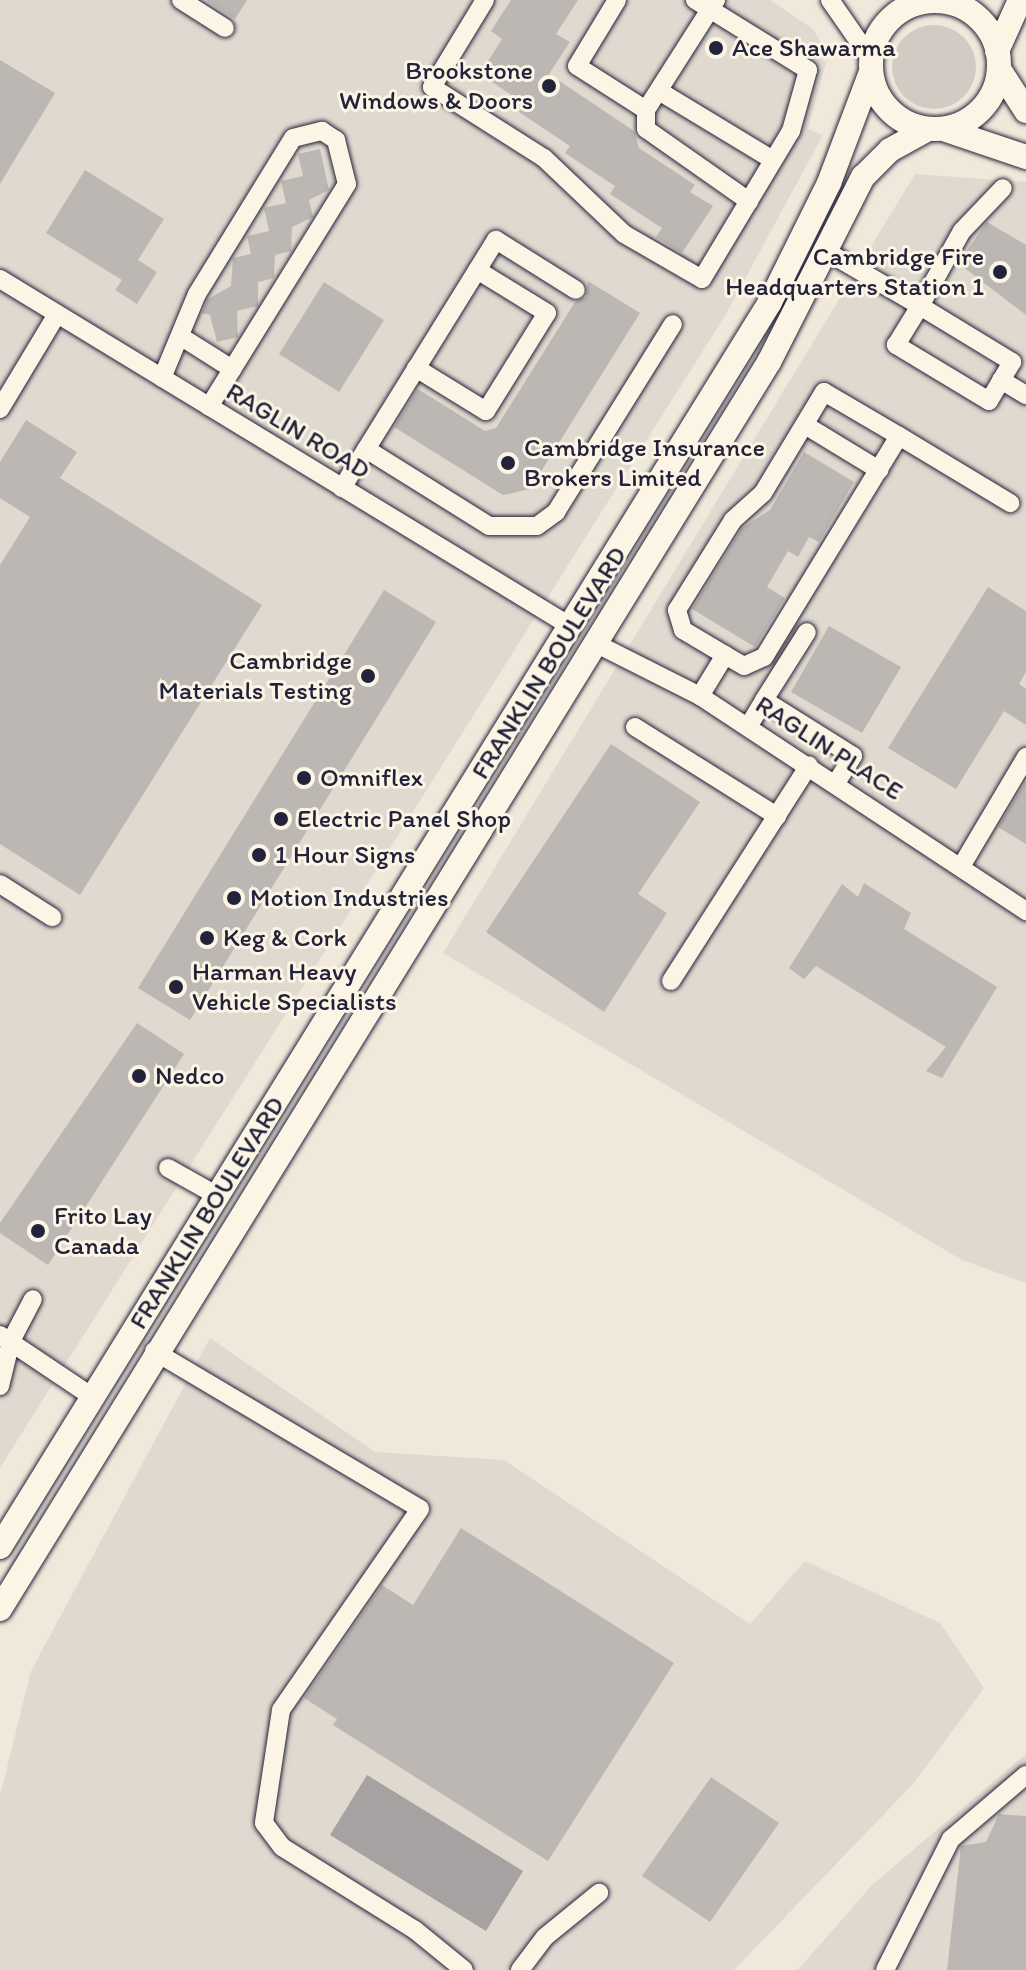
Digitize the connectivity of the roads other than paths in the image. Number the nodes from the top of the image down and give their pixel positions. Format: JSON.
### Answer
{"nodes":[{"id":1,"x":181,"y":0,"type":"edge"},
{"id":2,"x":485,"y":0,"type":"edge"},
{"id":3,"x":617,"y":0,"type":"edge"},
{"id":4,"x":830,"y":0,"type":"edge"},
{"id":5,"x":1020,"y":0,"type":"edge"},
{"id":6,"x":930,"y":1,"type":"edge"},
{"id":7,"x":707,"y":3,"type":"edge"},
{"id":8,"x":225,"y":28,"type":"dead end"},
{"id":9,"x":998,"y":60,"type":"junction"},
{"id":10,"x":871,"y":66,"type":"junction"},
{"id":11,"x":659,"y":91,"type":"junction"},
{"id":12,"x":646,"y":110,"type":"junction"},
{"id":13,"x":1026,"y":111,"type":"edge"},
{"id":14,"x":936,"y":129,"type":"junction"},
{"id":15,"x":1026,"y":157,"type":"edge"},
{"id":16,"x":773,"y":160,"type":"junction"},
{"id":17,"x":1003,"y":188,"type":"dead end"},
{"id":18,"x":749,"y":201,"type":"junction"},
{"id":19,"x":829,"y":253,"type":"junction"},
{"id":20,"x":477,"y":270,"type":"junction"},
{"id":21,"x":0,"y":279,"type":"edge"},
{"id":22,"x":576,"y":290,"type":"dead end"},
{"id":23,"x":920,"y":306,"type":"junction"},
{"id":24,"x":57,"y":314,"type":"junction"},
{"id":25,"x":673,"y":324,"type":"dead end"},
{"id":26,"x":180,"y":336,"type":"junction"},
{"id":27,"x":416,"y":368,"type":"junction"},
{"id":28,"x":232,"y":369,"type":"junction"},
{"id":29,"x":162,"y":378,"type":"junction"},
{"id":30,"x":1001,"y":380,"type":"junction"},
{"id":31,"x":1026,"y":395,"type":"edge"},
{"id":32,"x":209,"y":407,"type":"junction"},
{"id":33,"x":0,"y":409,"type":"edge"},
{"id":34,"x":805,"y":425,"type":"junction"},
{"id":35,"x":899,"y":436,"type":"junction"},
{"id":36,"x":366,"y":449,"type":"junction"},
{"id":37,"x":879,"y":470,"type":"junction"},
{"id":38,"x":342,"y":488,"type":"junction"},
{"id":39,"x":1010,"y":503,"type":"dead end"},
{"id":40,"x":570,"y":626,"type":"junction"},
{"id":41,"x":807,"y":632,"type":"dead end"},
{"id":42,"x":595,"y":643,"type":"junction"},
{"id":43,"x":725,"y":655,"type":"junction"},
{"id":44,"x":700,"y":696,"type":"junction"},
{"id":45,"x":764,"y":700,"type":"junction"},
{"id":46,"x":635,"y":727,"type":"dead end"},
{"id":47,"x":748,"y":727,"type":"junction"},
{"id":48,"x":1026,"y":757,"type":"edge"},
{"id":49,"x":809,"y":765,"type":"junction"},
{"id":50,"x":837,"y":782,"type":"junction"},
{"id":51,"x":777,"y":816,"type":"junction"},
{"id":52,"x":962,"y":865,"type":"junction"},
{"id":53,"x":0,"y":884,"type":"edge"},
{"id":54,"x":1026,"y":911,"type":"edge"},
{"id":55,"x":52,"y":917,"type":"dead end"},
{"id":56,"x":671,"y":981,"type":"dead end"},
{"id":57,"x":168,"y":1168,"type":"dead end"},
{"id":58,"x":216,"y":1195,"type":"junction"},
{"id":59,"x":33,"y":1299,"type":"dead end"},
{"id":60,"x":5,"y":1338,"type":"edge"},
{"id":61,"x":154,"y":1351,"type":"junction"},
{"id":62,"x":0,"y":1386,"type":"edge"},
{"id":63,"x":91,"y":1396,"type":"junction"},
{"id":64,"x":0,"y":1547,"type":"edge"},
{"id":65,"x":0,"y":1609,"type":"edge"},
{"id":66,"x":1026,"y":1775,"type":"edge"},
{"id":67,"x":599,"y":1893,"type":"dead end"},
{"id":68,"x":464,"y":1970,"type":"edge"},
{"id":69,"x":520,"y":1970,"type":"edge"},
{"id":70,"x":885,"y":1970,"type":"edge"}],
"edges":[{"from":1,"to":8,"type":"street"},
{"from":2,"to":18,"type":"street"},
{"from":3,"to":12,"type":"street"},
{"from":4,"to":10,"type":"street"},
{"from":5,"to":9,"type":"main road"},
{"from":6,"to":9,"type":"main road"},
{"from":6,"to":10,"type":"main road"},
{"from":7,"to":11,"type":"street"},
{"from":7,"to":16,"type":"street"},
{"from":9,"to":13,"type":"main road"},
{"from":9,"to":14,"type":"main road"},
{"from":10,"to":14,"type":"main road"},
{"from":10,"to":40,"type":"main road","name":"FRANKLIN BOULEVARD"},
{"from":11,"to":12,"type":"street"},
{"from":11,"to":16,"type":"street"},
{"from":12,"to":18,"type":"street"},
{"from":14,"to":15,"type":"main road"},
{"from":14,"to":19,"type":"main road","name":"FRANKLIN BOULEVARD"},
{"from":16,"to":18,"type":"street"},
{"from":17,"to":23,"type":"street"},
{"from":19,"to":23,"type":"street"},
{"from":19,"to":42,"type":"main road","name":"FRANKLIN BOULEVARD"},
{"from":20,"to":22,"type":"street"},
{"from":20,"to":27,"type":"street"},
{"from":20,"to":27,"type":"street"},
{"from":21,"to":24,"type":"street","name":"RAGLIN ROAD"},
{"from":23,"to":30,"type":"street"},
{"from":23,"to":30,"type":"street"},
{"from":24,"to":29,"type":"street","name":"RAGLIN ROAD"},
{"from":24,"to":33,"type":"street"},
{"from":25,"to":36,"type":"street"},
{"from":26,"to":28,"type":"street"},
{"from":26,"to":28,"type":"street"},
{"from":26,"to":29,"type":"street"},
{"from":27,"to":36,"type":"street"},
{"from":28,"to":32,"type":"street"},
{"from":29,"to":32,"type":"street","name":"RAGLIN ROAD"},
{"from":30,"to":31,"type":"street"},
{"from":32,"to":38,"type":"street","name":"RAGLIN ROAD"},
{"from":34,"to":35,"type":"street"},
{"from":34,"to":37,"type":"street"},
{"from":34,"to":43,"type":"street"},
{"from":35,"to":37,"type":"street"},
{"from":35,"to":39,"type":"street"},
{"from":36,"to":38,"type":"street"},
{"from":37,"to":43,"type":"street"},
{"from":38,"to":40,"type":"street","name":"RAGLIN ROAD"},
{"from":40,"to":58,"type":"main road","name":"FRANKLIN BOULEVARD"},
{"from":41,"to":45,"type":"street"},
{"from":42,"to":44,"type":"street","name":"RAGLIN PLACE"},
{"from":42,"to":61,"type":"main road","name":"FRANKLIN BOULEVARD"},
{"from":43,"to":44,"type":"street"},
{"from":44,"to":47,"type":"street","name":"RAGLIN PLACE"},
{"from":45,"to":47,"type":"street"},
{"from":45,"to":50,"type":"street"},
{"from":46,"to":51,"type":"street"},
{"from":47,"to":49,"type":"street","name":"RAGLIN PLACE"},
{"from":48,"to":52,"type":"street"},
{"from":49,"to":50,"type":"street","name":"RAGLIN PLACE"},
{"from":49,"to":51,"type":"street"},
{"from":50,"to":52,"type":"street","name":"RAGLIN PLACE"},
{"from":51,"to":56,"type":"street"},
{"from":52,"to":54,"type":"street","name":"RAGLIN PLACE"},
{"from":53,"to":55,"type":"street"},
{"from":57,"to":58,"type":"street"},
{"from":58,"to":63,"type":"main road","name":"FRANKLIN BOULEVARD"},
{"from":59,"to":60,"type":"street"},
{"from":60,"to":62,"type":"street"},
{"from":60,"to":63,"type":"street"},
{"from":61,"to":65,"type":"main road","name":"FRANKLIN BOULEVARD"},
{"from":61,"to":68,"type":"street"},
{"from":63,"to":64,"type":"main road","name":"FRANKLIN BOULEVARD"},
{"from":66,"to":70,"type":"street"},
{"from":67,"to":69,"type":"street"}]}
